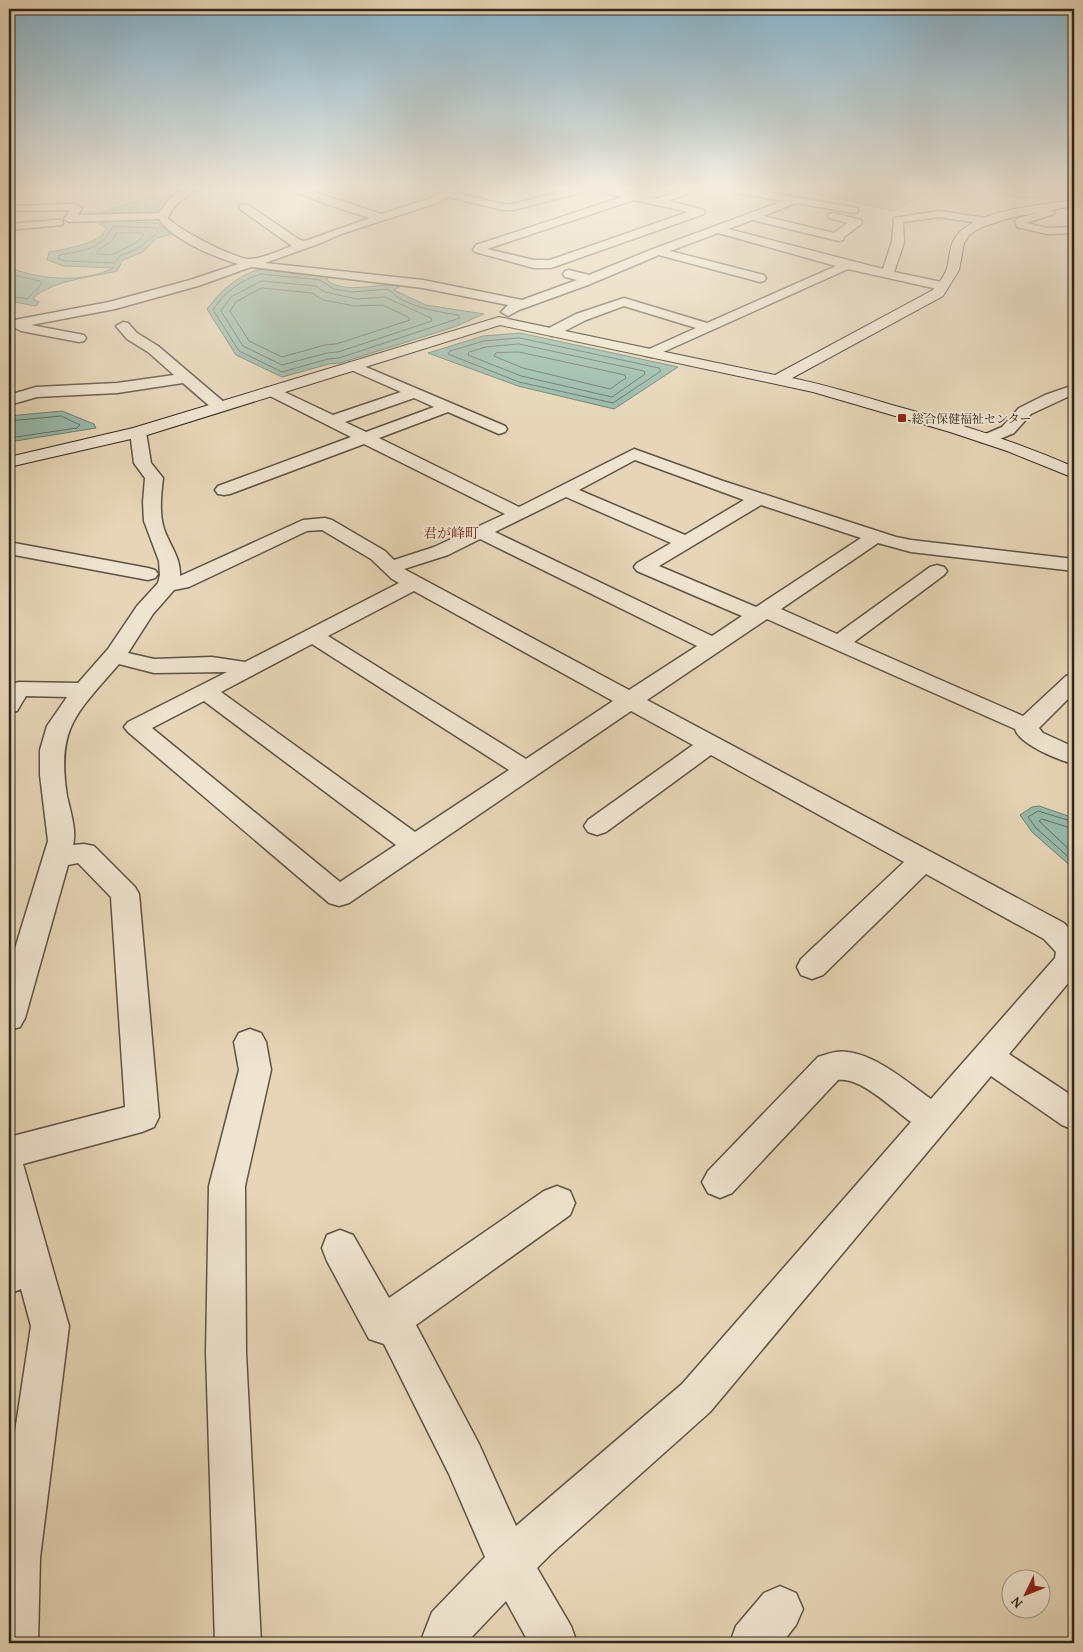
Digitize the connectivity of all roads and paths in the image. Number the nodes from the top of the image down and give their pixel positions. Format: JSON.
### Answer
{"nodes":[{"id":1,"x":250,"y":264,"type":"joint"},
{"id":2,"x":538,"y":264,"type":"edge"},
{"id":3,"x":550,"y":264,"type":"edge"},
{"id":4,"x":626,"y":264,"type":"edge"},
{"id":5,"x":707,"y":264,"type":"edge"},
{"id":6,"x":844,"y":264,"type":"edge"},
{"id":7,"x":891,"y":264,"type":"edge"},
{"id":8,"x":954,"y":264,"type":"edge"},
{"id":9,"x":542,"y":265,"type":"junction"},
{"id":10,"x":847,"y":265,"type":"junction"},
{"id":11,"x":885,"y":273,"type":"junction"},
{"id":12,"x":760,"y":278,"type":"dead end"},
{"id":13,"x":586,"y":279,"type":"junction"},
{"id":14,"x":942,"y":286,"type":"junction"},
{"id":15,"x":523,"y":304,"type":"junction"},
{"id":16,"x":499,"y":321,"type":"junction"},
{"id":17,"x":11,"y":325,"type":"edge"},
{"id":18,"x":123,"y":326,"type":"dead end"},
{"id":19,"x":709,"y":328,"type":"junction"},
{"id":20,"x":552,"y":332,"type":"junction"},
{"id":21,"x":79,"y":338,"type":"dead end"},
{"id":22,"x":652,"y":353,"type":"junction"},
{"id":23,"x":354,"y":366,"type":"junction"},
{"id":24,"x":184,"y":378,"type":"junction"},
{"id":25,"x":779,"y":379,"type":"junction"},
{"id":26,"x":1074,"y":389,"type":"edge"},
{"id":27,"x":271,"y":391,"type":"junction"},
{"id":28,"x":415,"y":392,"type":"junction"},
{"id":29,"x":9,"y":400,"type":"edge"},
{"id":30,"x":219,"y":406,"type":"junction"},
{"id":31,"x":448,"y":407,"type":"junction"},
{"id":32,"x":332,"y":421,"type":"junction"},
{"id":33,"x":499,"y":429,"type":"dead end"},
{"id":34,"x":138,"y":432,"type":"junction"},
{"id":35,"x":365,"y":438,"type":"junction"},
{"id":36,"x":987,"y":439,"type":"junction"},
{"id":37,"x":9,"y":462,"type":"edge"},
{"id":38,"x":1074,"y":473,"type":"edge"},
{"id":39,"x":224,"y":490,"type":"dead end"},
{"id":40,"x":565,"y":490,"type":"junction"},
{"id":41,"x":760,"y":498,"type":"junction"},
{"id":42,"x":519,"y":514,"type":"junction"},
{"id":43,"x":480,"y":532,"type":"junction"},
{"id":44,"x":876,"y":536,"type":"junction"},
{"id":45,"x":686,"y":542,"type":"junction"},
{"id":46,"x":9,"y":548,"type":"edge"},
{"id":47,"x":1074,"y":566,"type":"edge"},
{"id":48,"x":937,"y":571,"type":"dead end"},
{"id":49,"x":402,"y":575,"type":"junction"},
{"id":50,"x":158,"y":580,"type":"junction"},
{"id":51,"x":762,"y":613,"type":"junction"},
{"id":52,"x":312,"y":635,"type":"junction"},
{"id":53,"x":839,"y":643,"type":"junction"},
{"id":54,"x":713,"y":645,"type":"junction"},
{"id":55,"x":113,"y":656,"type":"junction"},
{"id":56,"x":247,"y":670,"type":"junction"},
{"id":57,"x":1074,"y":681,"type":"edge"},
{"id":58,"x":84,"y":690,"type":"junction"},
{"id":59,"x":206,"y":692,"type":"junction"},
{"id":60,"x":630,"y":701,"type":"junction"},
{"id":61,"x":9,"y":706,"type":"edge"},
{"id":62,"x":1028,"y":725,"type":"junction"},
{"id":63,"x":710,"y":744,"type":"junction"},
{"id":64,"x":1074,"y":756,"type":"edge"},
{"id":65,"x":527,"y":770,"type":"junction"},
{"id":66,"x":597,"y":826,"type":"dead end"},
{"id":67,"x":415,"y":845,"type":"junction"},
{"id":68,"x":56,"y":857,"type":"junction"},
{"id":69,"x":922,"y":860,"type":"junction"},
{"id":70,"x":19,"y":948,"type":"edge"},
{"id":71,"x":812,"y":967,"type":"dead end"},
{"id":72,"x":9,"y":1018,"type":"edge"},
{"id":73,"x":250,"y":1042,"type":"dead end"},
{"id":74,"x":988,"y":1058,"type":"junction"},
{"id":75,"x":1074,"y":1115,"type":"edge"},
{"id":76,"x":934,"y":1120,"type":"junction"},
{"id":77,"x":9,"y":1152,"type":"edge"},
{"id":78,"x":9,"y":1172,"type":"edge"},
{"id":79,"x":720,"y":1182,"type":"dead end"},
{"id":80,"x":557,"y":1203,"type":"dead end"},
{"id":81,"x":340,"y":1248,"type":"dead end"},
{"id":82,"x":22,"y":1271,"type":"edge"},
{"id":83,"x":392,"y":1319,"type":"junction"},
{"id":84,"x":510,"y":1563,"type":"junction"},
{"id":85,"x":15,"y":1643,"type":"edge"},
{"id":86,"x":238,"y":1643,"type":"edge"},
{"id":87,"x":443,"y":1643,"type":"edge"},
{"id":88,"x":554,"y":1643,"type":"edge"}],
"edges":[{"from":1,"to":15,"type":"street"},
{"from":1,"to":17,"type":"street"},
{"from":2,"to":9,"type":"street"},
{"from":3,"to":9,"type":"street"},
{"from":4,"to":13,"type":"street"},
{"from":5,"to":12,"type":"street"},
{"from":6,"to":10,"type":"street"},
{"from":7,"to":11,"type":"street"},
{"from":8,"to":14,"type":"street"},
{"from":9,"to":13,"type":"street"},
{"from":10,"to":11,"type":"street"},
{"from":10,"to":19,"type":"street"},
{"from":11,"to":14,"type":"street"},
{"from":13,"to":15,"type":"street"},
{"from":14,"to":25,"type":"street"},
{"from":15,"to":16,"type":"street"},
{"from":16,"to":20,"type":"street"},
{"from":16,"to":23,"type":"street"},
{"from":17,"to":21,"type":"street"},
{"from":18,"to":24,"type":"street"},
{"from":19,"to":20,"type":"street"},
{"from":19,"to":22,"type":"street"},
{"from":20,"to":22,"type":"street"},
{"from":22,"to":25,"type":"street"},
{"from":23,"to":27,"type":"street"},
{"from":23,"to":28,"type":"street"},
{"from":24,"to":29,"type":"street"},
{"from":24,"to":30,"type":"street"},
{"from":25,"to":36,"type":"street"},
{"from":26,"to":36,"type":"street"},
{"from":27,"to":30,"type":"street"},
{"from":27,"to":32,"type":"street"},
{"from":28,"to":31,"type":"street"},
{"from":28,"to":32,"type":"street"},
{"from":30,"to":34,"type":"street"},
{"from":31,"to":33,"type":"street"},
{"from":31,"to":35,"type":"street"},
{"from":32,"to":35,"type":"street"},
{"from":34,"to":37,"type":"street"},
{"from":34,"to":50,"type":"street"},
{"from":35,"to":39,"type":"street"},
{"from":35,"to":42,"type":"street"},
{"from":36,"to":38,"type":"street"},
{"from":40,"to":41,"type":"street"},
{"from":40,"to":42,"type":"street"},
{"from":40,"to":45,"type":"street"},
{"from":41,"to":44,"type":"street"},
{"from":41,"to":45,"type":"street"},
{"from":42,"to":43,"type":"street"},
{"from":43,"to":49,"type":"street"},
{"from":43,"to":54,"type":"street"},
{"from":44,"to":47,"type":"street"},
{"from":44,"to":51,"type":"street"},
{"from":45,"to":51,"type":"street"},
{"from":46,"to":50,"type":"street"},
{"from":48,"to":53,"type":"street"},
{"from":49,"to":50,"type":"street"},
{"from":49,"to":52,"type":"street"},
{"from":49,"to":60,"type":"street"},
{"from":50,"to":55,"type":"street"},
{"from":51,"to":53,"type":"street"},
{"from":51,"to":54,"type":"street"},
{"from":52,"to":56,"type":"street"},
{"from":52,"to":65,"type":"street"},
{"from":53,"to":62,"type":"street"},
{"from":54,"to":60,"type":"street"},
{"from":55,"to":56,"type":"street"},
{"from":55,"to":58,"type":"street"},
{"from":56,"to":59,"type":"street"},
{"from":57,"to":62,"type":"street"},
{"from":58,"to":61,"type":"street"},
{"from":58,"to":68,"type":"street"},
{"from":59,"to":67,"type":"street"},
{"from":59,"to":67,"type":"street"},
{"from":60,"to":63,"type":"street"},
{"from":60,"to":65,"type":"street"},
{"from":62,"to":64,"type":"street"},
{"from":63,"to":66,"type":"street"},
{"from":63,"to":69,"type":"street"},
{"from":65,"to":67,"type":"street"},
{"from":68,"to":70,"type":"street"},
{"from":68,"to":77,"type":"street"},
{"from":69,"to":71,"type":"street"},
{"from":69,"to":74,"type":"street"},
{"from":70,"to":72,"type":"street"},
{"from":73,"to":86,"type":"street"},
{"from":74,"to":75,"type":"street"},
{"from":74,"to":76,"type":"street"},
{"from":76,"to":79,"type":"street"},
{"from":76,"to":84,"type":"street"},
{"from":78,"to":82,"type":"street"},
{"from":80,"to":83,"type":"street"},
{"from":81,"to":83,"type":"street"},
{"from":82,"to":85,"type":"street"},
{"from":83,"to":84,"type":"street"},
{"from":84,"to":87,"type":"street"},
{"from":84,"to":88,"type":"street"}]}
